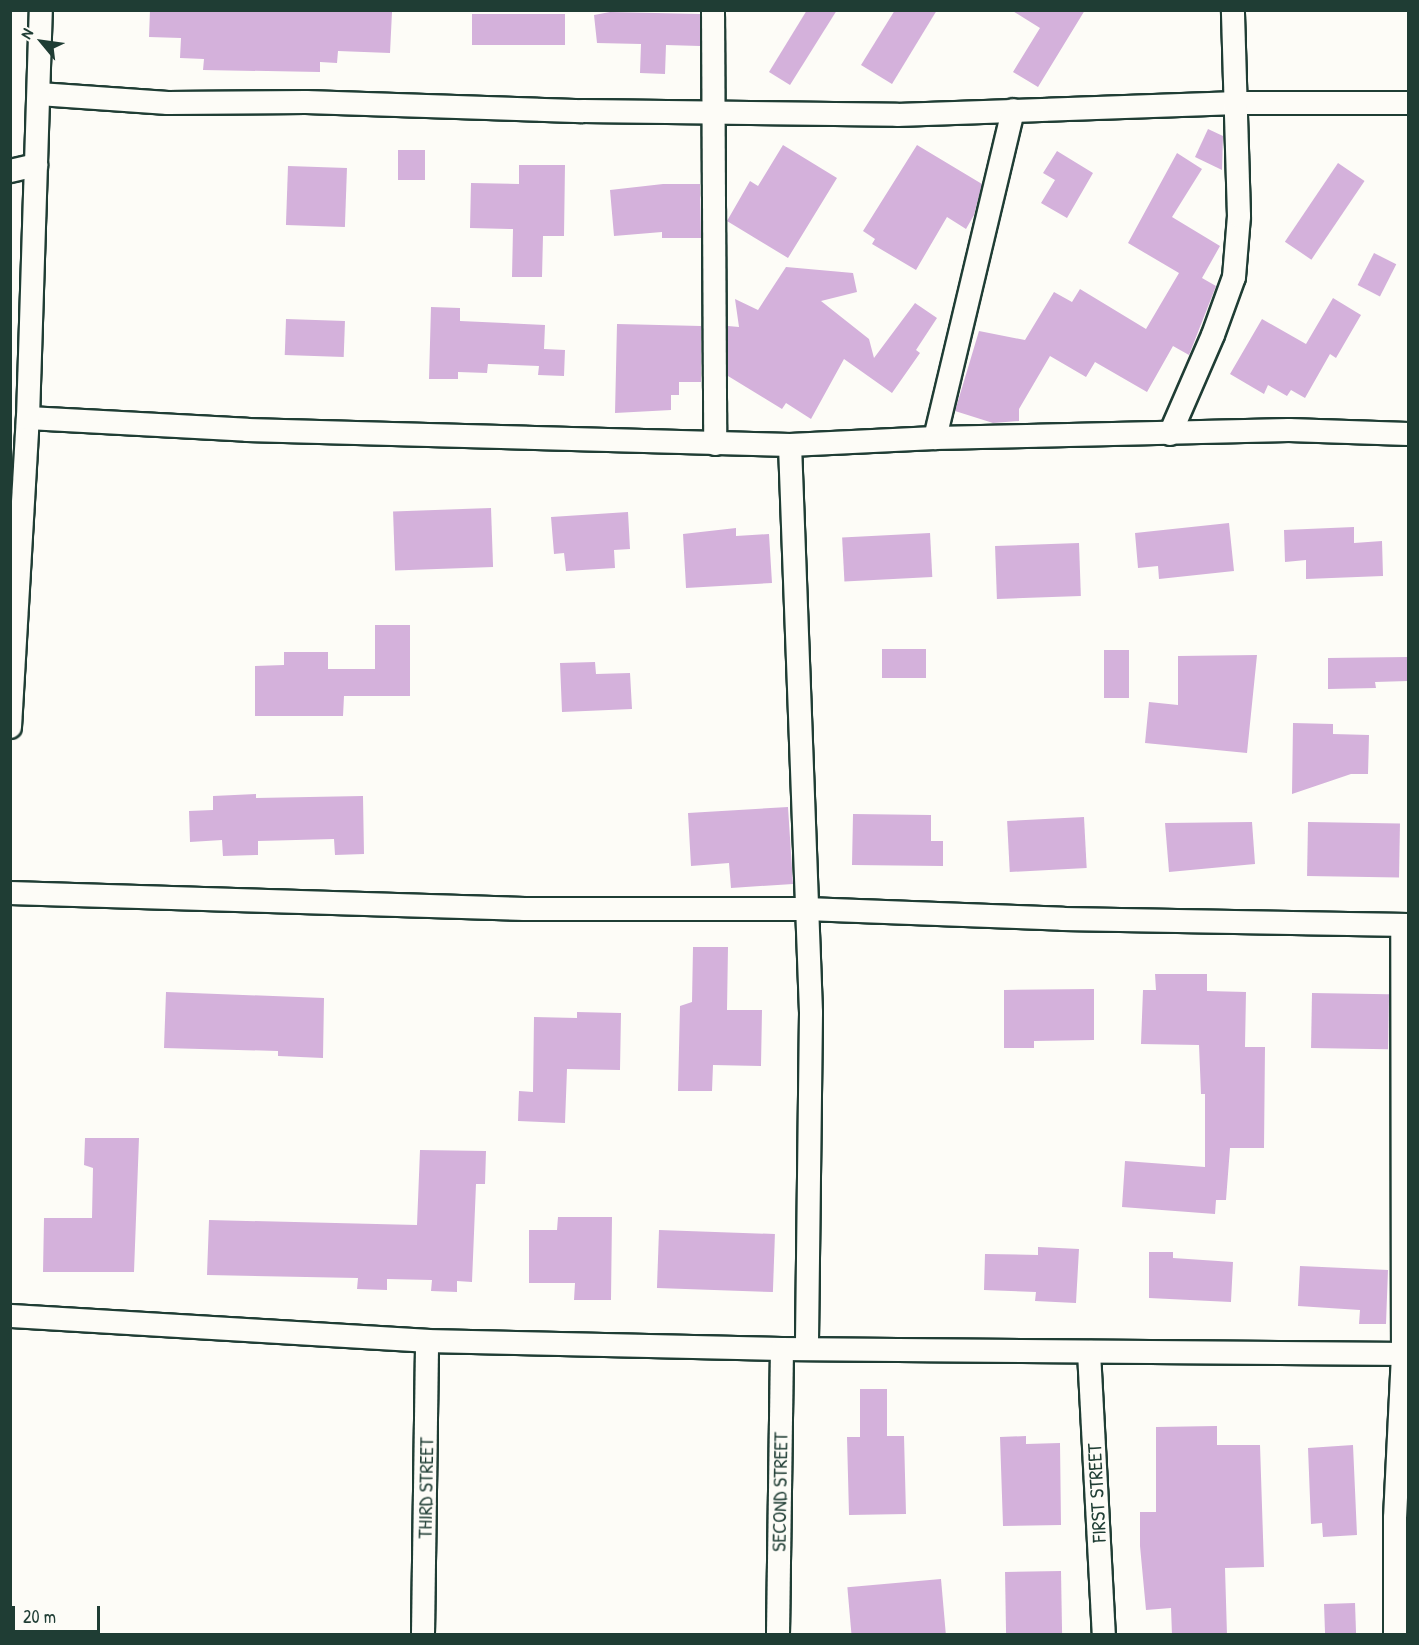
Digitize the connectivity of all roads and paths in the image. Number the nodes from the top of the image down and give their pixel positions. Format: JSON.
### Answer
{"nodes":[{"id":1,"x":41,"y":10,"type":"edge"},
{"id":2,"x":713,"y":10,"type":"edge"},
{"id":3,"x":1233,"y":10,"type":"edge"},
{"id":4,"x":39,"y":94,"type":"junction"},
{"id":5,"x":1238,"y":103,"type":"junction"},
{"id":6,"x":1408,"y":103,"type":"edge"},
{"id":7,"x":1013,"y":110,"type":"junction"},
{"id":8,"x":712,"y":113,"type":"junction"},
{"id":9,"x":36,"y":165,"type":"junction"},
{"id":10,"x":10,"y":171,"type":"edge"},
{"id":11,"x":28,"y":418,"type":"junction"},
{"id":12,"x":1170,"y":434,"type":"junction"},
{"id":13,"x":1408,"y":434,"type":"edge"},
{"id":14,"x":935,"y":438,"type":"junction"},
{"id":15,"x":715,"y":444,"type":"junction"},
{"id":16,"x":790,"y":445,"type":"junction"},
{"id":17,"x":10,"y":727,"type":"edge"},
{"id":18,"x":10,"y":893,"type":"edge"},
{"id":19,"x":806,"y":909,"type":"junction"},
{"id":20,"x":1405,"y":925,"type":"edge"},
{"id":21,"x":10,"y":1316,"type":"edge"},
{"id":22,"x":427,"y":1341,"type":"junction"},
{"id":23,"x":782,"y":1349,"type":"junction"},
{"id":24,"x":807,"y":1349,"type":"junction"},
{"id":25,"x":1089,"y":1352,"type":"junction"},
{"id":26,"x":1406,"y":1354,"type":"edge"},
{"id":27,"x":423,"y":1635,"type":"edge"},
{"id":28,"x":778,"y":1635,"type":"edge"},
{"id":29,"x":1104,"y":1635,"type":"edge"},
{"id":30,"x":1395,"y":1635,"type":"edge"}],
"edges":[{"from":1,"to":4,"type":"street"},
{"from":2,"to":8,"type":"street"},
{"from":3,"to":5,"type":"street"},
{"from":4,"to":8,"type":"street"},
{"from":4,"to":9,"type":"street"},
{"from":5,"to":6,"type":"street"},
{"from":5,"to":7,"type":"street"},
{"from":5,"to":12,"type":"street"},
{"from":7,"to":8,"type":"street"},
{"from":7,"to":14,"type":"street"},
{"from":8,"to":15,"type":"street"},
{"from":9,"to":10,"type":"street"},
{"from":9,"to":11,"type":"street"},
{"from":11,"to":15,"type":"street"},
{"from":11,"to":17,"type":"street"},
{"from":12,"to":13,"type":"street"},
{"from":12,"to":14,"type":"street"},
{"from":14,"to":16,"type":"street"},
{"from":15,"to":16,"type":"street"},
{"from":16,"to":19,"type":"street"},
{"from":18,"to":19,"type":"street"},
{"from":19,"to":20,"type":"street"},
{"from":19,"to":24,"type":"street"},
{"from":20,"to":26,"type":"street"},
{"from":21,"to":22,"type":"street"},
{"from":22,"to":23,"type":"street"},
{"from":22,"to":27,"type":"street","name":"THIRD STREET"},
{"from":23,"to":24,"type":"street"},
{"from":23,"to":28,"type":"street","name":"SECOND STREET"},
{"from":24,"to":25,"type":"street"},
{"from":25,"to":26,"type":"street"},
{"from":25,"to":29,"type":"street","name":"FIRST STREET"},
{"from":26,"to":30,"type":"street"}]}
